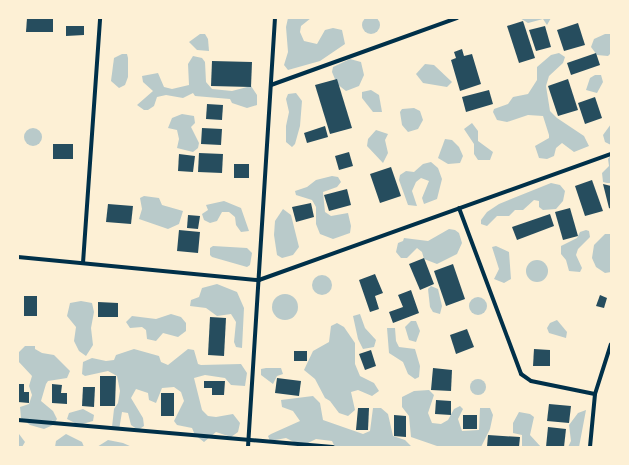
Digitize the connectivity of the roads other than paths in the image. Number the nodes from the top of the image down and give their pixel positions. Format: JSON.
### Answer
{"nodes":[{"id":1,"x":100,"y":18,"type":"edge"},
{"id":2,"x":275,"y":18,"type":"edge"},
{"id":3,"x":457,"y":18,"type":"edge"},
{"id":4,"x":270,"y":85,"type":"junction"},
{"id":5,"x":611,"y":154,"type":"edge"},
{"id":6,"x":459,"y":208,"type":"junction"},
{"id":7,"x":18,"y":257,"type":"edge"},
{"id":8,"x":83,"y":263,"type":"junction"},
{"id":9,"x":259,"y":280,"type":"junction"},
{"id":10,"x":611,"y":344,"type":"edge"},
{"id":11,"x":595,"y":394,"type":"junction"},
{"id":12,"x":18,"y":420,"type":"edge"},
{"id":13,"x":249,"y":440,"type":"junction"},
{"id":14,"x":248,"y":447,"type":"edge"},
{"id":15,"x":333,"y":447,"type":"edge"},
{"id":16,"x":590,"y":447,"type":"edge"}],
"edges":[{"from":1,"to":8,"type":"street"},
{"from":2,"to":4,"type":"street"},
{"from":3,"to":4,"type":"street"},
{"from":4,"to":9,"type":"street"},
{"from":5,"to":6,"type":"street"},
{"from":6,"to":9,"type":"street"},
{"from":6,"to":11,"type":"street"},
{"from":7,"to":8,"type":"street"},
{"from":8,"to":9,"type":"street"},
{"from":9,"to":13,"type":"street"},
{"from":10,"to":11,"type":"street"},
{"from":11,"to":16,"type":"street"},
{"from":12,"to":13,"type":"street"},
{"from":13,"to":14,"type":"street"},
{"from":13,"to":15,"type":"street"}]}
